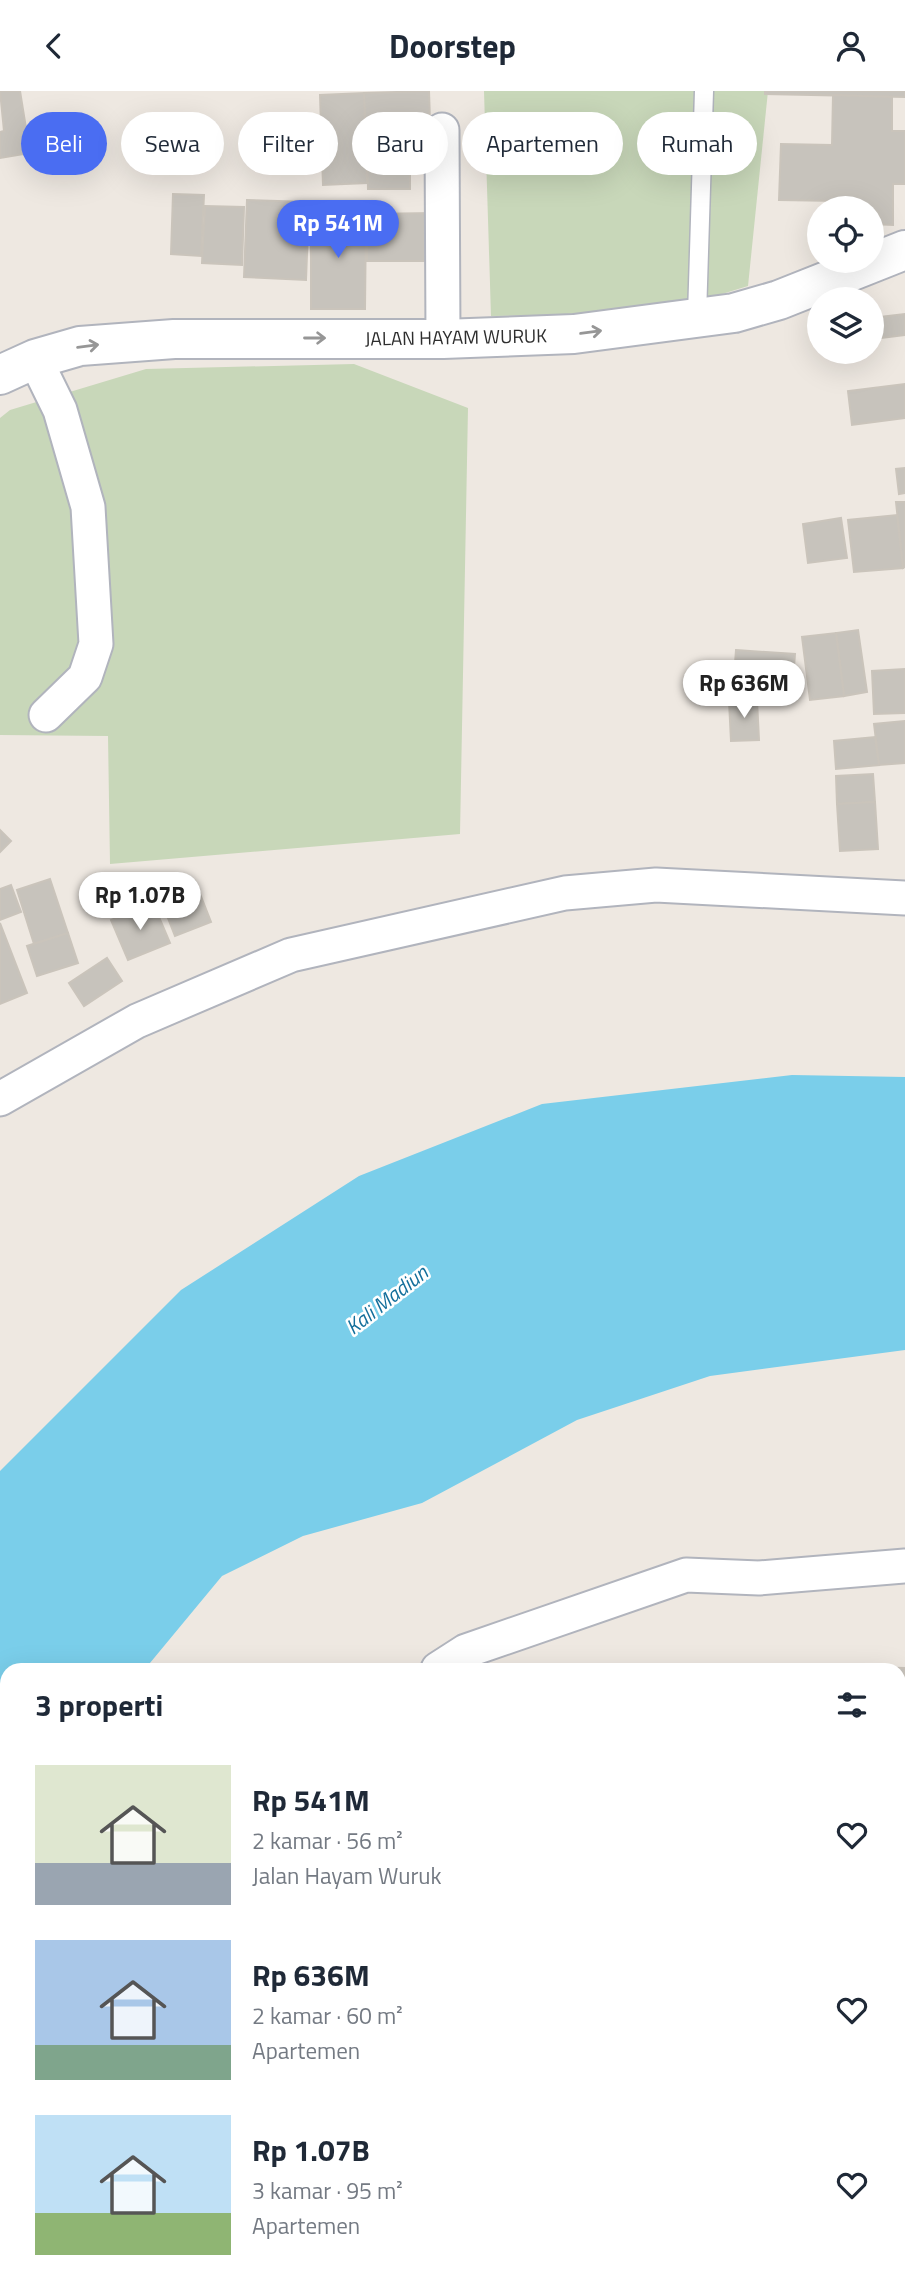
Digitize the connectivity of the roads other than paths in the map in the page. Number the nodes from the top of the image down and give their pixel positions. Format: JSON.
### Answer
{"nodes":[{"id":1,"x":704,"y":91,"type":"edge"},
{"id":2,"x":442,"y":175,"type":"edge"},
{"id":3,"x":905,"y":250,"type":"edge"},
{"id":4,"x":697,"y":316,"type":"junction"},
{"id":5,"x":443,"y":339,"type":"junction"},
{"id":6,"x":35,"y":359,"type":"junction"},
{"id":7,"x":0,"y":375,"type":"edge"},
{"id":8,"x":46,"y":715,"type":"dead end"},
{"id":9,"x":905,"y":898,"type":"edge"},
{"id":10,"x":0,"y":1099,"type":"edge"},
{"id":11,"x":905,"y":1566,"type":"edge"},
{"id":12,"x":447,"y":1663,"type":"edge"}],
"edges":[{"from":1,"to":4,"type":"lane"},
{"from":2,"to":5,"type":"street"},
{"from":3,"to":4,"type":"main road","name":"JALAN HAYAM WURUK"},
{"from":5,"to":4,"type":"main road","name":"JALAN HAYAM WURUK","one_way":true},
{"from":6,"to":5,"type":"main road","name":"JALAN HAYAM WURUK","one_way":true},
{"from":6,"to":7,"type":"main road","name":"JALAN HAYAM WURUK"},
{"from":6,"to":8,"type":"street"},
{"from":9,"to":10,"type":"street"},
{"from":11,"to":12,"type":"street"}]}
